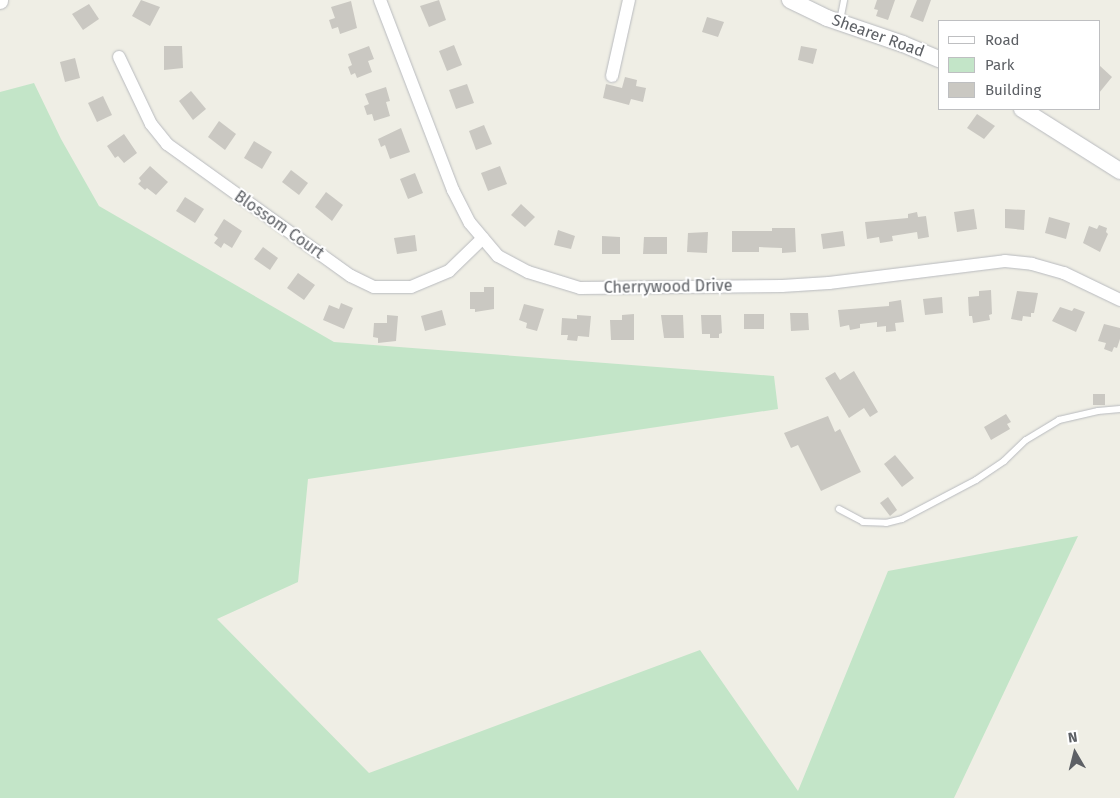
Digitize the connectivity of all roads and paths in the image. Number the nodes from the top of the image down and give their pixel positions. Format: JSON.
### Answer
{"nodes":[{"id":1,"x":380,"y":0,"type":"edge"},
{"id":2,"x":630,"y":0,"type":"edge"},
{"id":3,"x":790,"y":0,"type":"edge"},
{"id":4,"x":844,"y":0,"type":"edge"},
{"id":5,"x":839,"y":22,"type":"junction"},
{"id":6,"x":119,"y":57,"type":"dead end"},
{"id":7,"x":938,"y":59,"type":"edge"},
{"id":8,"x":612,"y":76,"type":"dead end"},
{"id":9,"x":1024,"y":110,"type":"edge"},
{"id":10,"x":1120,"y":172,"type":"edge"},
{"id":11,"x":483,"y":238,"type":"junction"},
{"id":12,"x":1120,"y":300,"type":"edge"},
{"id":13,"x":1120,"y":408,"type":"edge"},
{"id":14,"x":839,"y":509,"type":"dead end"}],
"edges":[{"from":1,"to":11,"type":"street","name":"Cherrywood Drive"},
{"from":2,"to":8,"type":"street"},
{"from":3,"to":5,"type":"street","name":"Shearer Road"},
{"from":4,"to":5,"type":"lane"},
{"from":5,"to":7,"type":"street","name":"Shearer Road"},
{"from":6,"to":11,"type":"street","name":"Blossom Court"},
{"from":9,"to":10,"type":"street"},
{"from":11,"to":12,"type":"street","name":"Cherrywood Drive"},
{"from":13,"to":14,"type":"lane"}]}
